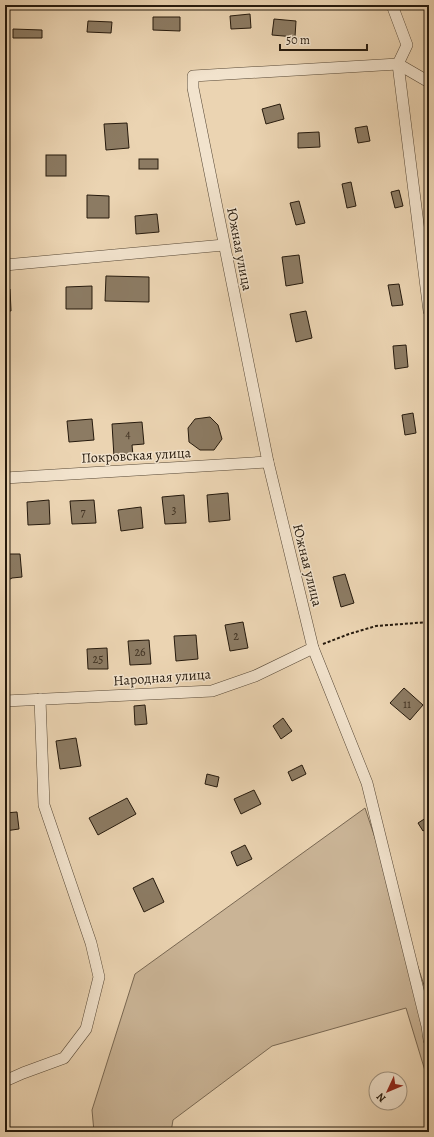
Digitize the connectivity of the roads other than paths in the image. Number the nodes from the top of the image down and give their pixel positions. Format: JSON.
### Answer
{"nodes":[{"id":1,"x":392,"y":5,"type":"edge"},
{"id":2,"x":398,"y":64,"type":"junction"},
{"id":3,"x":429,"y":82,"type":"edge"},
{"id":4,"x":224,"y":245,"type":"junction"},
{"id":5,"x":5,"y":265,"type":"edge"},
{"id":6,"x":429,"y":311,"type":"edge"},
{"id":7,"x":268,"y":462,"type":"junction"},
{"id":8,"x":5,"y":478,"type":"edge"},
{"id":9,"x":313,"y":648,"type":"junction"},
{"id":10,"x":40,"y":699,"type":"junction"},
{"id":11,"x":5,"y":701,"type":"edge"},
{"id":12,"x":429,"y":1040,"type":"edge"},
{"id":13,"x":5,"y":1081,"type":"edge"}],
"edges":[{"from":1,"to":2,"type":"street"},
{"from":2,"to":3,"type":"street"},
{"from":2,"to":4,"type":"street","name":"Южная улица"},
{"from":2,"to":6,"type":"street"},
{"from":4,"to":5,"type":"street"},
{"from":4,"to":7,"type":"street","name":"Южная улица"},
{"from":7,"to":8,"type":"street","name":"Покровская улица"},
{"from":7,"to":9,"type":"street","name":"Южная улица"},
{"from":9,"to":10,"type":"street","name":"Народная улица"},
{"from":9,"to":12,"type":"street","name":"Южная улица"},
{"from":10,"to":11,"type":"street","name":"Народная улица"},
{"from":10,"to":13,"type":"street"}]}
